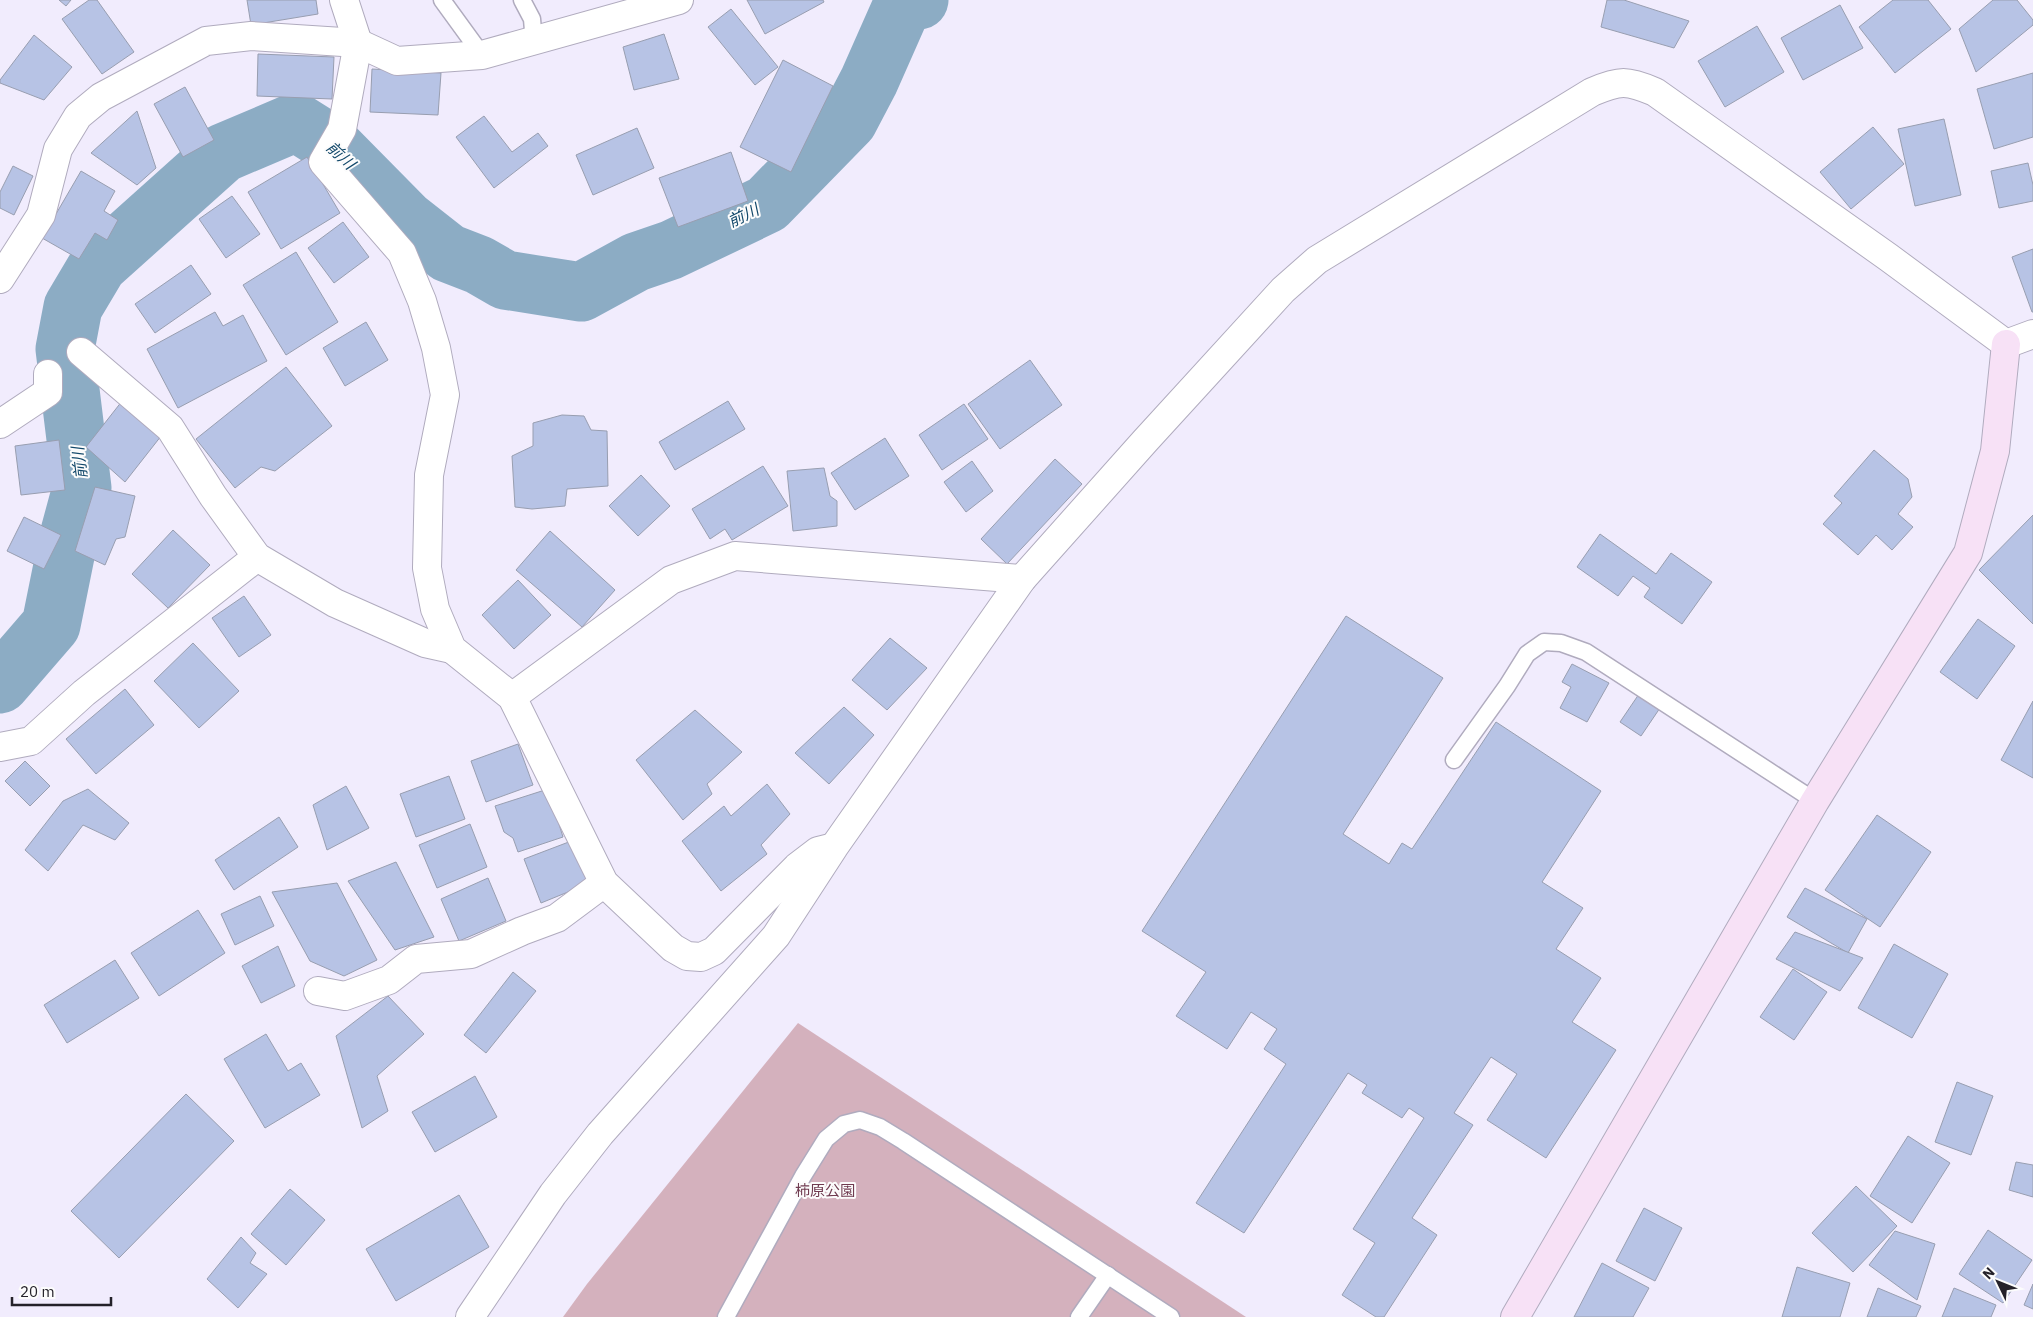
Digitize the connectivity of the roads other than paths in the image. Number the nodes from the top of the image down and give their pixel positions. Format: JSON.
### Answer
{"nodes":[{"id":1,"x":344,"y":0,"type":"edge"},
{"id":2,"x":442,"y":0,"type":"edge"},
{"id":3,"x":522,"y":0,"type":"edge"},
{"id":4,"x":679,"y":0,"type":"edge"},
{"id":5,"x":534,"y":42,"type":"junction"},
{"id":6,"x":358,"y":43,"type":"junction"},
{"id":7,"x":482,"y":55,"type":"junction"},
{"id":8,"x":0,"y":279,"type":"edge"},
{"id":9,"x":2033,"y":334,"type":"edge"},
{"id":10,"x":2006,"y":344,"type":"junction"},
{"id":11,"x":81,"y":352,"type":"dead end"},
{"id":12,"x":48,"y":374,"type":"dead end"},
{"id":13,"x":0,"y":424,"type":"edge"},
{"id":14,"x":257,"y":556,"type":"junction"},
{"id":15,"x":1022,"y":579,"type":"junction"},
{"id":16,"x":452,"y":649,"type":"junction"},
{"id":17,"x":512,"y":697,"type":"junction"},
{"id":18,"x":0,"y":747,"type":"edge"},
{"id":19,"x":1454,"y":760,"type":"dead end"},
{"id":20,"x":1815,"y":801,"type":"junction"},
{"id":21,"x":834,"y":847,"type":"junction"},
{"id":22,"x":604,"y":883,"type":"junction"},
{"id":23,"x":318,"y":991,"type":"dead end"},
{"id":24,"x":1108,"y":1275,"type":"junction"},
{"id":25,"x":470,"y":1317,"type":"edge"},
{"id":26,"x":726,"y":1317,"type":"edge"},
{"id":27,"x":1079,"y":1317,"type":"edge"},
{"id":28,"x":1171,"y":1317,"type":"edge"},
{"id":29,"x":1515,"y":1317,"type":"edge"}],
"edges":[{"from":1,"to":6,"type":"street"},
{"from":2,"to":7,"type":"lane"},
{"from":3,"to":5,"type":"lane"},
{"from":4,"to":5,"type":"street"},
{"from":5,"to":7,"type":"street"},
{"from":6,"to":7,"type":"street"},
{"from":6,"to":8,"type":"street"},
{"from":6,"to":16,"type":"street"},
{"from":9,"to":10,"type":"street"},
{"from":10,"to":15,"type":"street"},
{"from":10,"to":20,"type":"street"},
{"from":11,"to":14,"type":"street"},
{"from":12,"to":13,"type":"street"},
{"from":14,"to":16,"type":"street"},
{"from":14,"to":18,"type":"street"},
{"from":15,"to":17,"type":"street"},
{"from":15,"to":21,"type":"street"},
{"from":16,"to":17,"type":"street"},
{"from":17,"to":22,"type":"street"},
{"from":19,"to":20,"type":"lane"},
{"from":20,"to":29,"type":"street"},
{"from":21,"to":22,"type":"street"},
{"from":21,"to":25,"type":"street"},
{"from":22,"to":23,"type":"street"},
{"from":24,"to":26,"type":"lane"},
{"from":24,"to":27,"type":"lane"},
{"from":24,"to":28,"type":"lane"}]}
